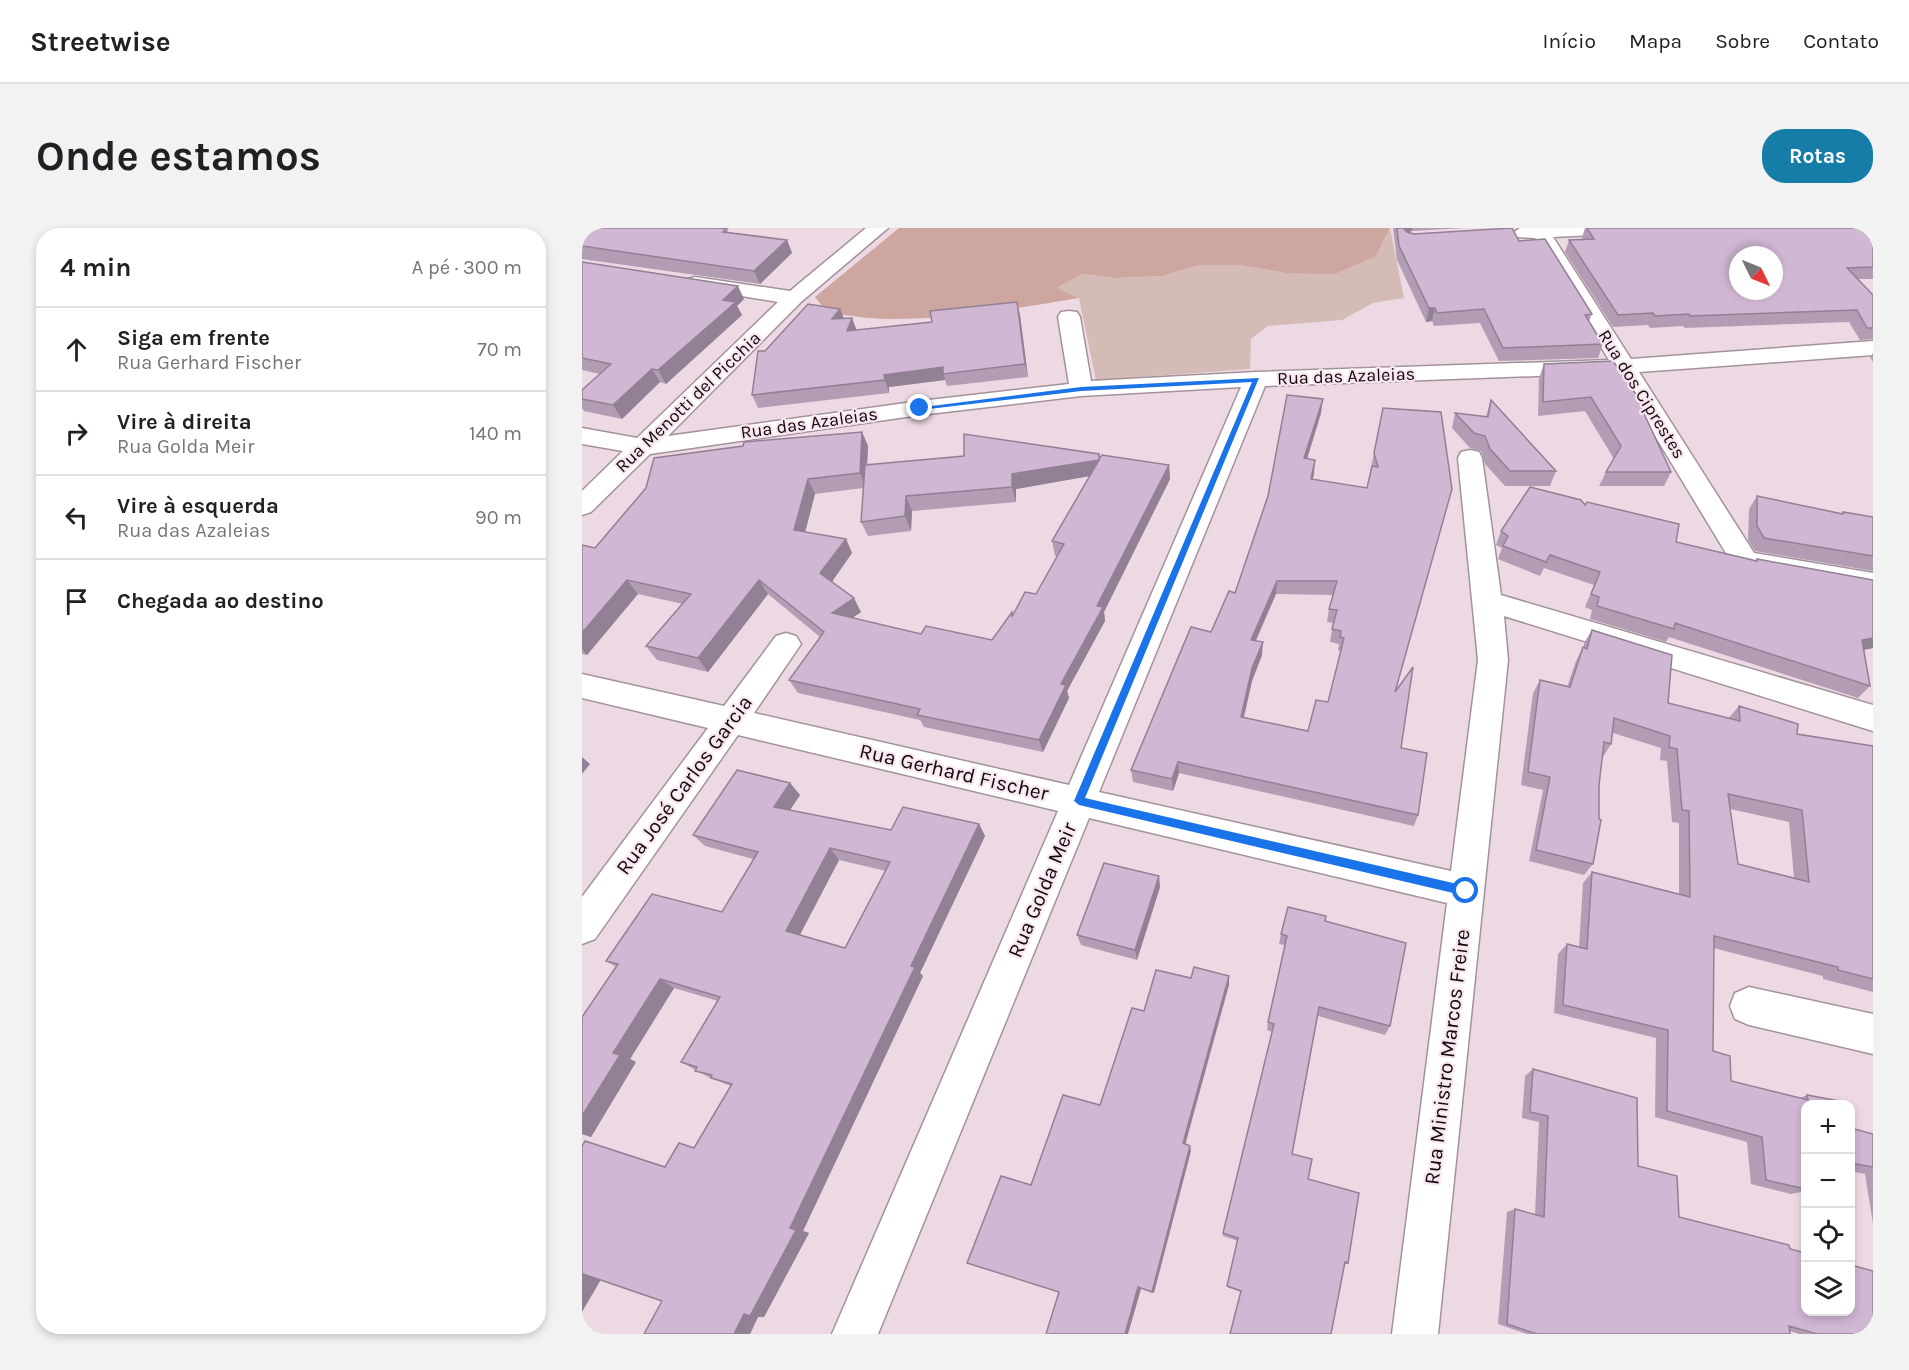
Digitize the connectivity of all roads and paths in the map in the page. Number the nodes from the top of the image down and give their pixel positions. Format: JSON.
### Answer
{"nodes":[{"id":1,"x":878,"y":228,"type":"edge"},
{"id":2,"x":1614,"y":228,"type":"edge"},
{"id":3,"x":1540,"y":230,"type":"edge"},
{"id":4,"x":1506,"y":234,"type":"edge"},
{"id":5,"x":676,"y":280,"type":"edge"},
{"id":6,"x":794,"y":298,"type":"junction"},
{"id":7,"x":1069,"y":317,"type":"dead end"},
{"id":8,"x":1873,"y":348,"type":"edge"},
{"id":9,"x":1626,"y":366,"type":"junction"},
{"id":10,"x":1256,"y":379,"type":"junction"},
{"id":11,"x":1081,"y":389,"type":"junction"},
{"id":12,"x":582,"y":436,"type":"edge"},
{"id":13,"x":642,"y":447,"type":"junction"},
{"id":14,"x":1470,"y":458,"type":"dead end"},
{"id":15,"x":582,"y":506,"type":"edge"},
{"id":16,"x":1873,"y":583,"type":"edge"},
{"id":17,"x":1488,"y":601,"type":"junction"},
{"id":18,"x":786,"y":644,"type":"dead end"},
{"id":19,"x":582,"y":686,"type":"edge"},
{"id":20,"x":1873,"y":718,"type":"edge"},
{"id":21,"x":731,"y":720,"type":"junction"},
{"id":22,"x":1079,"y":801,"type":"junction"},
{"id":23,"x":1466,"y":891,"type":"junction"},
{"id":24,"x":582,"y":927,"type":"edge"},
{"id":25,"x":1749,"y":1006,"type":"dead end"},
{"id":26,"x":1873,"y":1034,"type":"edge"},
{"id":27,"x":855,"y":1334,"type":"edge"},
{"id":28,"x":1415,"y":1334,"type":"edge"}],
"edges":[{"from":1,"to":6,"type":"street","name":"Rua Menotti del Picchia"},
{"from":2,"to":3,"type":"street"},
{"from":3,"to":4,"type":"street"},
{"from":3,"to":9,"type":"street","name":"Rua dos Ciprestes"},
{"from":5,"to":6,"type":"street"},
{"from":6,"to":13,"type":"street","name":"Rua Menotti del Picchia"},
{"from":7,"to":11,"type":"street"},
{"from":8,"to":9,"type":"street","name":"Rua das Azaleias"},
{"from":9,"to":10,"type":"street","name":"Rua das Azaleias"},
{"from":9,"to":16,"type":"street","name":"Rua dos Ciprestes"},
{"from":10,"to":11,"type":"street","name":"Rua das Azaleias"},
{"from":10,"to":22,"type":"street","name":"Rua Golda Meir"},
{"from":11,"to":13,"type":"street","name":"Rua das Azaleias"},
{"from":12,"to":13,"type":"street","name":"Rua das Azaleias"},
{"from":13,"to":15,"type":"street","name":"Rua Menotti del Picchia"},
{"from":14,"to":17,"type":"street","name":"Rua Ministro Marcos Freire"},
{"from":17,"to":20,"type":"street"},
{"from":17,"to":23,"type":"street","name":"Rua Ministro Marcos Freire"},
{"from":18,"to":21,"type":"street","name":"Rua José Carlos Garcia"},
{"from":19,"to":21,"type":"street","name":"Rua Gerhard Fischer"},
{"from":21,"to":22,"type":"street","name":"Rua Gerhard Fischer"},
{"from":21,"to":24,"type":"street","name":"Rua José Carlos Garcia"},
{"from":22,"to":23,"type":"street","name":"Rua Gerhard Fischer"},
{"from":22,"to":27,"type":"street","name":"Rua Golda Meir"},
{"from":23,"to":28,"type":"street","name":"Rua Ministro Marcos Freire"},
{"from":25,"to":26,"type":"street"}]}
